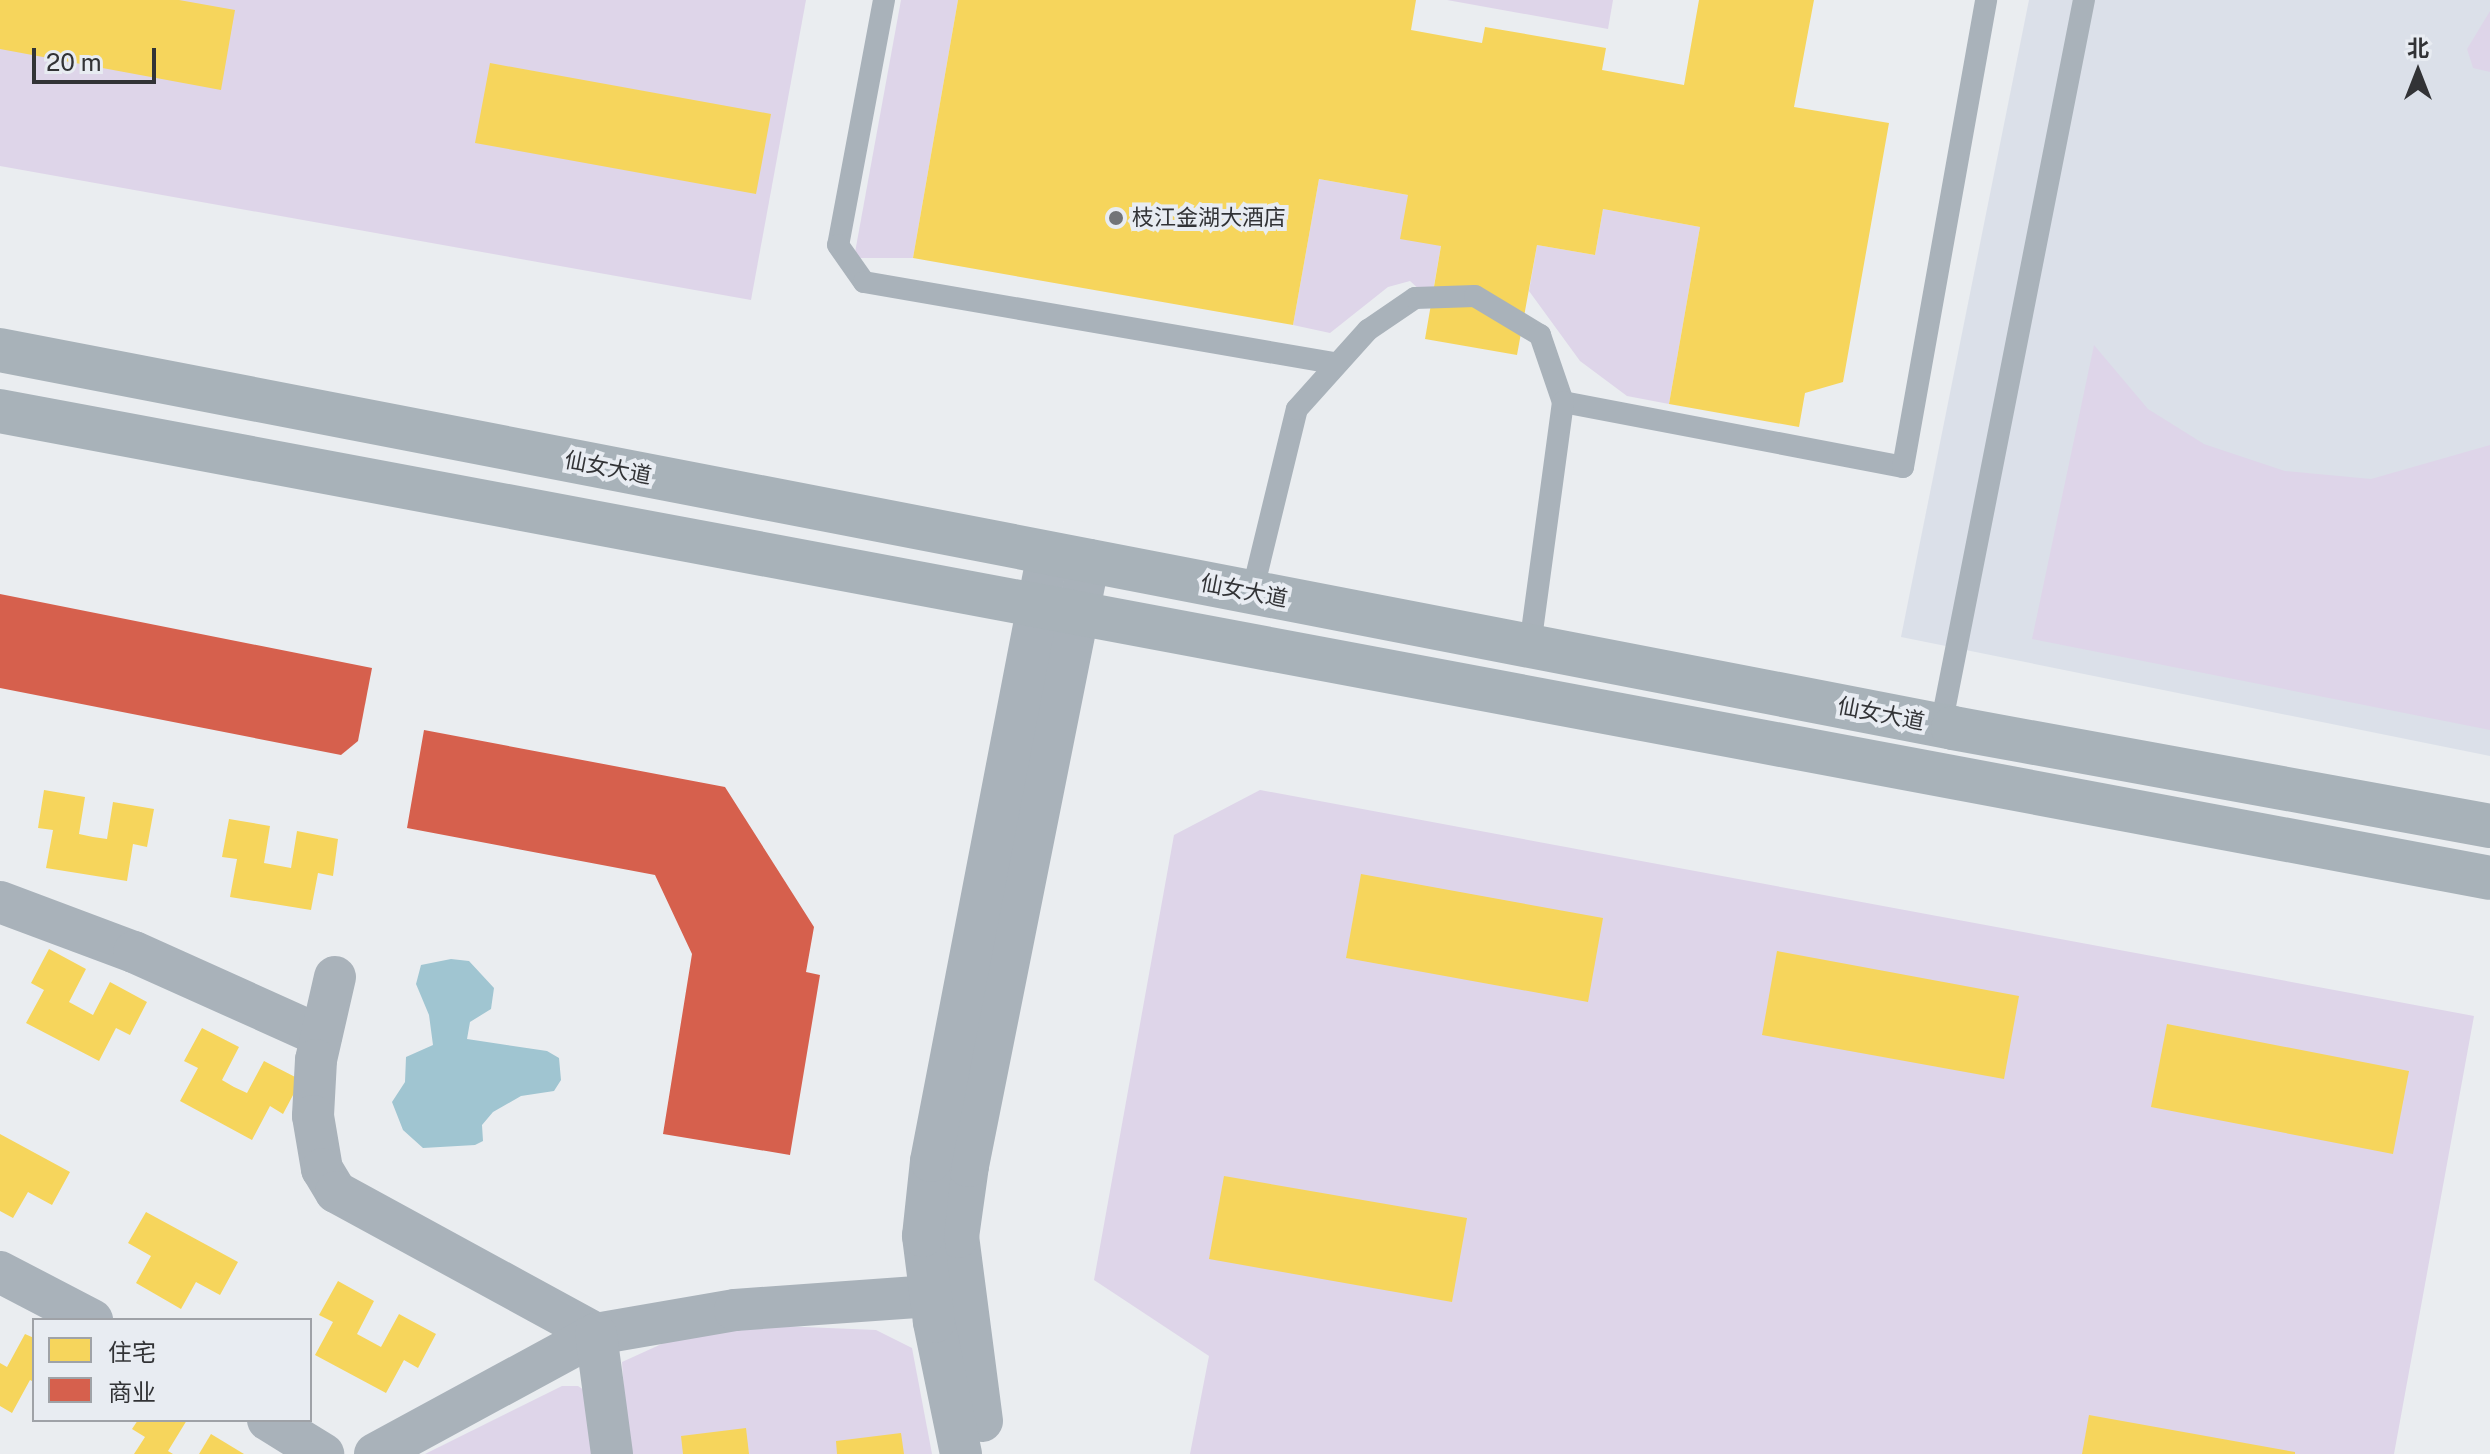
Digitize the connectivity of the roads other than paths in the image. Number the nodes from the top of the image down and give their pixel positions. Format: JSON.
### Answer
{"nodes":[{"id":1,"x":884,"y":0,"type":"edge"},
{"id":2,"x":1986,"y":0,"type":"edge"},
{"id":3,"x":2084,"y":0,"type":"edge"},
{"id":4,"x":0,"y":350,"type":"edge"},
{"id":5,"x":1337,"y":364,"type":"junction"},
{"id":6,"x":1563,"y":402,"type":"junction"},
{"id":7,"x":0,"y":411,"type":"edge"},
{"id":8,"x":1068,"y":556,"type":"junction"},
{"id":9,"x":1252,"y":593,"type":"junction"},
{"id":10,"x":1058,"y":608,"type":"junction"},
{"id":11,"x":1530,"y":646,"type":"junction"},
{"id":12,"x":1941,"y":726,"type":"junction"},
{"id":13,"x":2490,"y":826,"type":"edge"},
{"id":14,"x":2490,"y":878,"type":"edge"},
{"id":15,"x":0,"y":902,"type":"edge"},
{"id":16,"x":335,"y":977,"type":"dead end"},
{"id":17,"x":321,"y":1036,"type":"junction"},
{"id":18,"x":0,"y":1272,"type":"edge"},
{"id":19,"x":930,"y":1296,"type":"junction"},
{"id":20,"x":88,"y":1318,"type":"edge"},
{"id":21,"x":596,"y":1334,"type":"junction"},
{"id":22,"x":271,"y":1422,"type":"edge"},
{"id":23,"x":323,"y":1454,"type":"edge"},
{"id":24,"x":375,"y":1454,"type":"edge"},
{"id":25,"x":612,"y":1454,"type":"edge"},
{"id":26,"x":961,"y":1454,"type":"edge"},
{"id":27,"x":988,"y":1454,"type":"edge"}],
"edges":[{"from":1,"to":5,"type":"lane"},
{"from":2,"to":6,"type":"lane"},
{"from":3,"to":12,"type":"lane"},
{"from":4,"to":8,"type":"main road","name":"仙女大道"},
{"from":5,"to":6,"type":"lane"},
{"from":5,"to":9,"type":"lane"},
{"from":6,"to":11,"type":"lane"},
{"from":7,"to":10,"type":"main road"},
{"from":8,"to":9,"type":"main road","name":"仙女大道"},
{"from":8,"to":10,"type":"street"},
{"from":9,"to":11,"type":"main road","name":"仙女大道"},
{"from":10,"to":14,"type":"main road"},
{"from":10,"to":19,"type":"street"},
{"from":10,"to":27,"type":"street"},
{"from":11,"to":12,"type":"main road","name":"仙女大道"},
{"from":12,"to":13,"type":"main road","name":"仙女大道"},
{"from":15,"to":17,"type":"street"},
{"from":16,"to":17,"type":"street"},
{"from":17,"to":21,"type":"street"},
{"from":18,"to":20,"type":"street"},
{"from":19,"to":21,"type":"street"},
{"from":19,"to":26,"type":"street"},
{"from":21,"to":24,"type":"street"},
{"from":21,"to":25,"type":"street"},
{"from":22,"to":23,"type":"street"}]}
